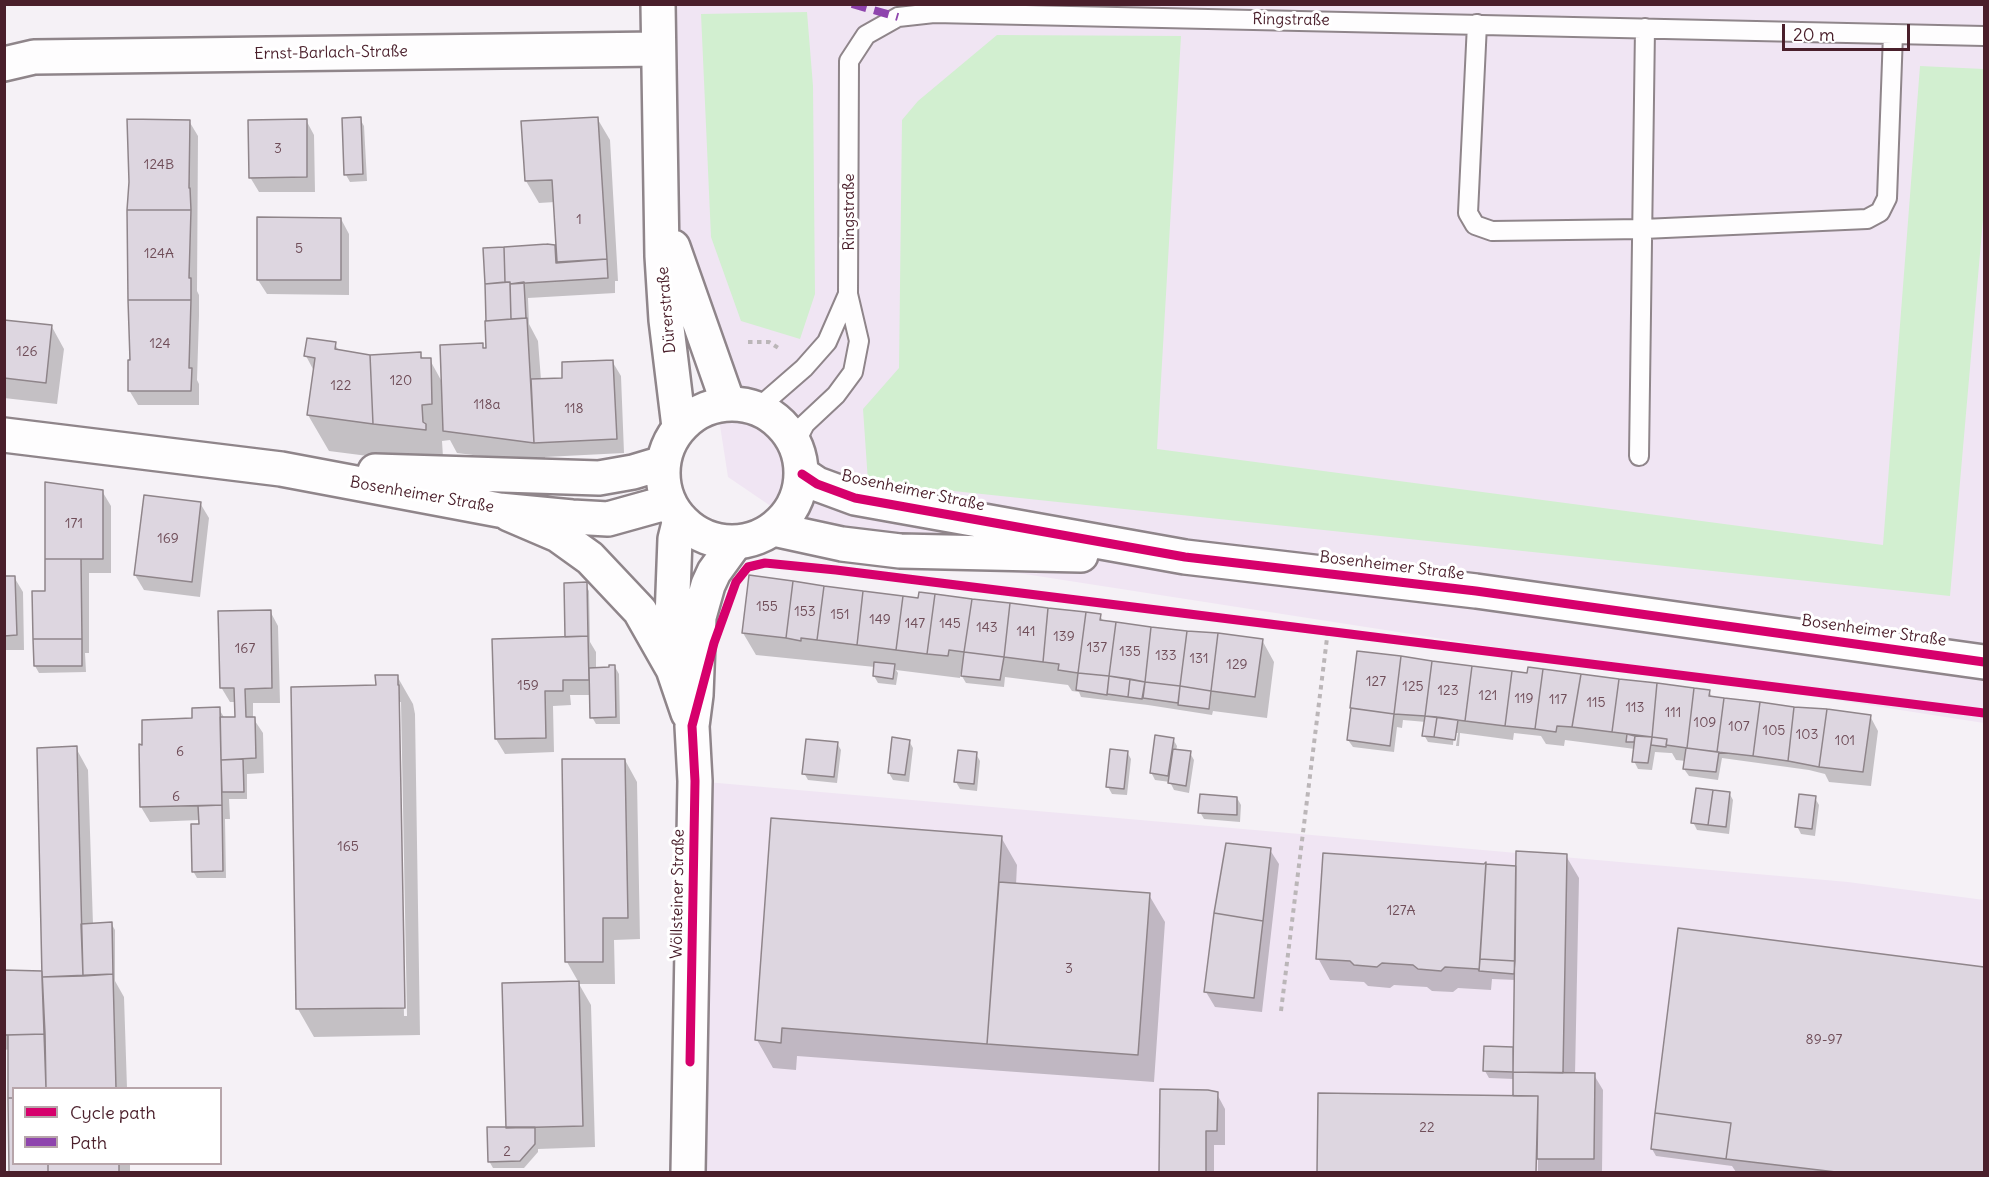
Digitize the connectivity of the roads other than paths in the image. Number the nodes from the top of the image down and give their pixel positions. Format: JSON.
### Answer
{"nodes":[{"id":1,"x":658,"y":4,"type":"edge"},
{"id":2,"x":1476,"y":24,"type":"junction"},
{"id":3,"x":1645,"y":28,"type":"junction"},
{"id":4,"x":1893,"y":34,"type":"junction"},
{"id":5,"x":1984,"y":36,"type":"edge"},
{"id":6,"x":658,"y":49,"type":"junction"},
{"id":7,"x":4,"y":64,"type":"edge"},
{"id":8,"x":661,"y":192,"type":"junction"},
{"id":9,"x":1643,"y":229,"type":"junction"},
{"id":10,"x":848,"y":294,"type":"junction"},
{"id":11,"x":743,"y":406,"type":"junction"},
{"id":12,"x":679,"y":427,"type":"junction"},
{"id":13,"x":4,"y":435,"type":"edge"},
{"id":14,"x":1639,"y":456,"type":"dead end"},
{"id":15,"x":798,"y":459,"type":"junction"},
{"id":16,"x":663,"y":463,"type":"junction"},
{"id":17,"x":281,"y":469,"type":"junction"},
{"id":18,"x":499,"y":510,"type":"junction"},
{"id":19,"x":675,"y":511,"type":"junction"},
{"id":20,"x":773,"y":529,"type":"junction"},
{"id":21,"x":735,"y":543,"type":"junction"},
{"id":22,"x":1185,"y":557,"type":"junction"},
{"id":23,"x":1984,"y":662,"type":"edge"},
{"id":24,"x":674,"y":669,"type":"junction"},
{"id":25,"x":692,"y":726,"type":"junction"},
{"id":26,"x":688,"y":1173,"type":"edge"}],
"edges":[{"from":1,"to":6,"type":"street","name":"Dürerstraße"},
{"from":2,"to":3,"type":"lane","name":"Ringstraße"},
{"from":2,"to":9,"type":"lane"},
{"from":2,"to":10,"type":"lane","name":"Ringstraße"},
{"from":3,"to":4,"type":"lane","name":"Ringstraße"},
{"from":3,"to":9,"type":"lane"},
{"from":4,"to":5,"type":"lane","name":"Ringstraße"},
{"from":4,"to":9,"type":"lane"},
{"from":6,"to":7,"type":"street","name":"Ernst-Barlach-Straße"},
{"from":6,"to":8,"type":"street","name":"Dürerstraße"},
{"from":8,"to":11,"type":"street","name":"Dürerstraße"},
{"from":8,"to":12,"type":"street","name":"Dürerstraße"},
{"from":9,"to":14,"type":"lane"},
{"from":10,"to":11,"type":"lane","name":"Ringstraße"},
{"from":10,"to":15,"type":"lane","name":"Ringstraße"},
{"from":11,"to":12,"type":"street"},
{"from":11,"to":15,"type":"street"},
{"from":12,"to":16,"type":"street"},
{"from":13,"to":17,"type":"street","name":"Bosenheimer Straße"},
{"from":15,"to":20,"type":"street"},
{"from":15,"to":22,"type":"street","name":"Bosenheimer Straße"},
{"from":16,"to":17,"type":"street","name":"Bosenheimer Straße"},
{"from":16,"to":19,"type":"street"},
{"from":17,"to":18,"type":"street","name":"Bosenheimer Straße"},
{"from":18,"to":19,"type":"street","name":"Bosenheimer Straße"},
{"from":18,"to":24,"type":"street","name":"Wöllsteiner Straße"},
{"from":19,"to":21,"type":"street"},
{"from":19,"to":24,"type":"street","name":"Wöllsteiner Straße"},
{"from":20,"to":21,"type":"street"},
{"from":20,"to":22,"type":"street","name":"Bosenheimer Straße"},
{"from":21,"to":25,"type":"street","name":"Wöllsteiner Straße"},
{"from":22,"to":23,"type":"street","name":"Bosenheimer Straße"},
{"from":24,"to":25,"type":"street","name":"Wöllsteiner Straße"},
{"from":25,"to":26,"type":"street","name":"Wöllsteiner Straße"}]}
